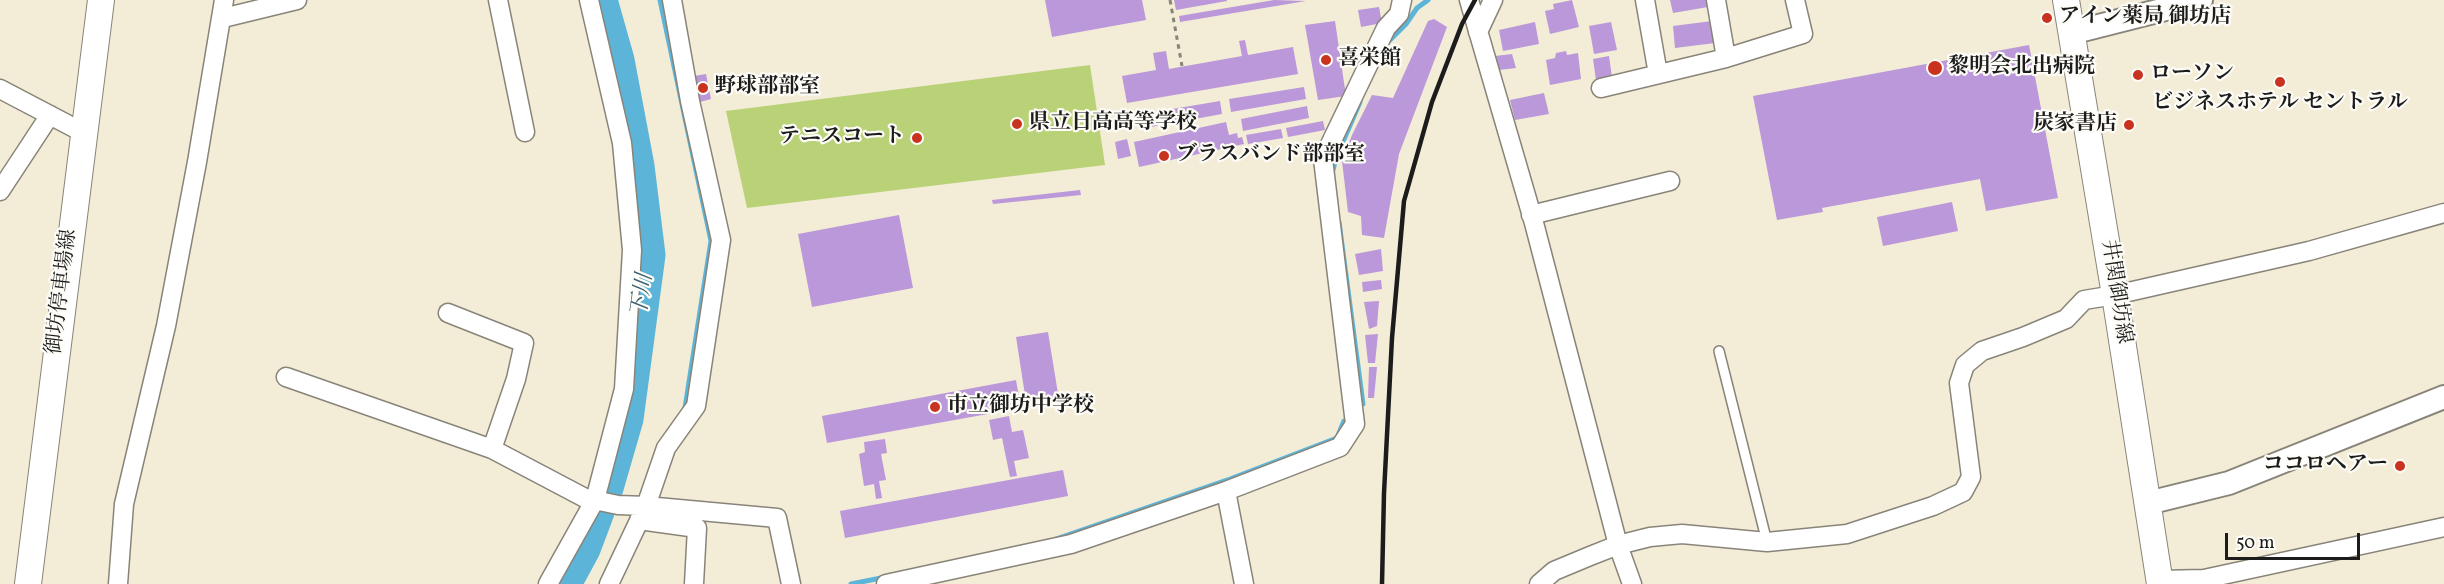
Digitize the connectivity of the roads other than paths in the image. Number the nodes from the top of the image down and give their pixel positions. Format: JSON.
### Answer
{"nodes":[{"id":1,"x":101,"y":0,"type":"edge"},
{"id":2,"x":297,"y":0,"type":"edge"},
{"id":3,"x":498,"y":0,"type":"edge"},
{"id":4,"x":589,"y":0,"type":"edge"},
{"id":5,"x":672,"y":0,"type":"edge"},
{"id":6,"x":1402,"y":0,"type":"edge"},
{"id":7,"x":1469,"y":0,"type":"edge"},
{"id":8,"x":1493,"y":0,"type":"edge"},
{"id":9,"x":1645,"y":0,"type":"edge"},
{"id":10,"x":1716,"y":0,"type":"edge"},
{"id":11,"x":1795,"y":0,"type":"edge"},
{"id":12,"x":2066,"y":0,"type":"edge"},
{"id":13,"x":2201,"y":0,"type":"edge"},
{"id":14,"x":223,"y":9,"type":"edge"},
{"id":15,"x":1478,"y":32,"type":"junction"},
{"id":16,"x":2071,"y":33,"type":"junction"},
{"id":17,"x":1726,"y":58,"type":"junction"},
{"id":18,"x":1658,"y":74,"type":"junction"},
{"id":19,"x":1601,"y":88,"type":"dead end"},
{"id":20,"x":0,"y":89,"type":"edge"},
{"id":21,"x":50,"y":115,"type":"junction"},
{"id":22,"x":525,"y":132,"type":"dead end"},
{"id":23,"x":84,"y":133,"type":"junction"},
{"id":24,"x":1670,"y":181,"type":"dead end"},
{"id":25,"x":0,"y":191,"type":"edge"},
{"id":26,"x":2444,"y":213,"type":"edge"},
{"id":27,"x":1531,"y":215,"type":"junction"},
{"id":28,"x":2115,"y":295,"type":"junction"},
{"id":29,"x":448,"y":313,"type":"dead end"},
{"id":30,"x":1719,"y":351,"type":"dead end"},
{"id":31,"x":286,"y":377,"type":"dead end"},
{"id":32,"x":2444,"y":397,"type":"edge"},
{"id":33,"x":492,"y":449,"type":"junction"},
{"id":34,"x":1226,"y":491,"type":"junction"},
{"id":35,"x":595,"y":500,"type":"junction"},
{"id":36,"x":2148,"y":503,"type":"junction"},
{"id":37,"x":642,"y":513,"type":"junction"},
{"id":38,"x":2444,"y":527,"type":"edge"},
{"id":39,"x":1767,"y":542,"type":"junction"},
{"id":40,"x":1618,"y":545,"type":"junction"},
{"id":41,"x":2160,"y":582,"type":"edge"},
{"id":42,"x":28,"y":584,"type":"edge"},
{"id":43,"x":118,"y":584,"type":"edge"},
{"id":44,"x":548,"y":584,"type":"edge"},
{"id":45,"x":609,"y":584,"type":"edge"},
{"id":46,"x":694,"y":584,"type":"edge"},
{"id":47,"x":791,"y":584,"type":"edge"},
{"id":48,"x":886,"y":584,"type":"edge"},
{"id":49,"x":1244,"y":584,"type":"edge"},
{"id":50,"x":1539,"y":584,"type":"edge"},
{"id":51,"x":1632,"y":584,"type":"edge"}],
"edges":[{"from":1,"to":23,"type":"main road","name":"御坊停車場線"},
{"from":2,"to":14,"type":"street"},
{"from":3,"to":22,"type":"street"},
{"from":4,"to":35,"type":"street"},
{"from":5,"to":37,"type":"street"},
{"from":6,"to":34,"type":"street"},
{"from":7,"to":15,"type":"street"},
{"from":8,"to":15,"type":"street"},
{"from":9,"to":18,"type":"street"},
{"from":10,"to":17,"type":"street"},
{"from":11,"to":17,"type":"street"},
{"from":12,"to":16,"type":"main road","name":"井関御坊線"},
{"from":13,"to":16,"type":"street"},
{"from":14,"to":43,"type":"street"},
{"from":15,"to":27,"type":"street"},
{"from":16,"to":28,"type":"main road","name":"井関御坊線"},
{"from":17,"to":18,"type":"street"},
{"from":18,"to":19,"type":"street"},
{"from":20,"to":21,"type":"street"},
{"from":21,"to":23,"type":"street"},
{"from":21,"to":25,"type":"street"},
{"from":23,"to":42,"type":"main road","name":"御坊停車場線"},
{"from":24,"to":27,"type":"street"},
{"from":26,"to":28,"type":"street"},
{"from":27,"to":40,"type":"street"},
{"from":28,"to":36,"type":"main road","name":"井関御坊線"},
{"from":28,"to":39,"type":"street"},
{"from":29,"to":33,"type":"street"},
{"from":30,"to":39,"type":"lane"},
{"from":31,"to":33,"type":"street"},
{"from":32,"to":36,"type":"street"},
{"from":33,"to":35,"type":"street"},
{"from":34,"to":48,"type":"street"},
{"from":34,"to":49,"type":"street"},
{"from":35,"to":37,"type":"street"},
{"from":35,"to":44,"type":"street"},
{"from":36,"to":41,"type":"main road","name":"井関御坊線"},
{"from":37,"to":45,"type":"street"},
{"from":37,"to":46,"type":"street"},
{"from":37,"to":47,"type":"street"},
{"from":38,"to":41,"type":"street"},
{"from":39,"to":40,"type":"street"},
{"from":40,"to":50,"type":"street"},
{"from":40,"to":51,"type":"street"}]}
